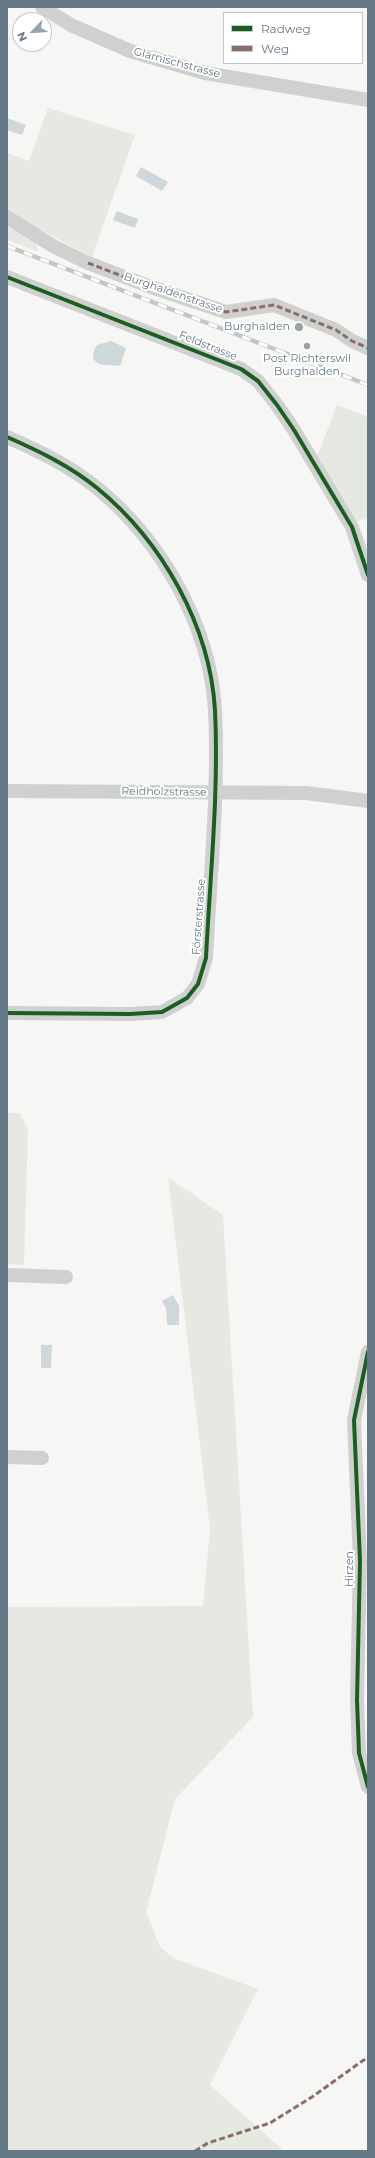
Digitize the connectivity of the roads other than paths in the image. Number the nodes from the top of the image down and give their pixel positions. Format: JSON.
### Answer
{"nodes":[{"id":1,"x":42,"y":7,"type":"edge"},
{"id":2,"x":368,"y":100,"type":"edge"},
{"id":3,"x":7,"y":217,"type":"edge"},
{"id":4,"x":7,"y":277,"type":"edge"},
{"id":5,"x":368,"y":348,"type":"edge"},
{"id":6,"x":7,"y":437,"type":"edge"},
{"id":7,"x":368,"y":575,"type":"edge"},
{"id":8,"x":7,"y":791,"type":"edge"},
{"id":9,"x":215,"y":793,"type":"junction"},
{"id":10,"x":368,"y":801,"type":"edge"},
{"id":11,"x":7,"y":1013,"type":"edge"},
{"id":12,"x":7,"y":1276,"type":"edge"},
{"id":13,"x":66,"y":1277,"type":"dead end"},
{"id":14,"x":368,"y":1352,"type":"edge"},
{"id":15,"x":7,"y":1457,"type":"edge"},
{"id":16,"x":42,"y":1458,"type":"dead end"},
{"id":17,"x":368,"y":1787,"type":"edge"}],
"edges":[{"from":1,"to":2,"type":"street","name":"Glärnischstrasse"},
{"from":3,"to":5,"type":"street","name":"Burghaldenstrasse"},
{"from":4,"to":7,"type":"street","name":"Feldstrasse"},
{"from":6,"to":9,"type":"street","name":"Försterstrasse"},
{"from":8,"to":9,"type":"street","name":"Reidholzstrasse"},
{"from":9,"to":10,"type":"street","name":"Reidholzstrasse"},
{"from":9,"to":11,"type":"street","name":"Försterstrasse"},
{"from":12,"to":13,"type":"street"},
{"from":14,"to":17,"type":"street","name":"Hirzen"},
{"from":15,"to":16,"type":"street"}]}
